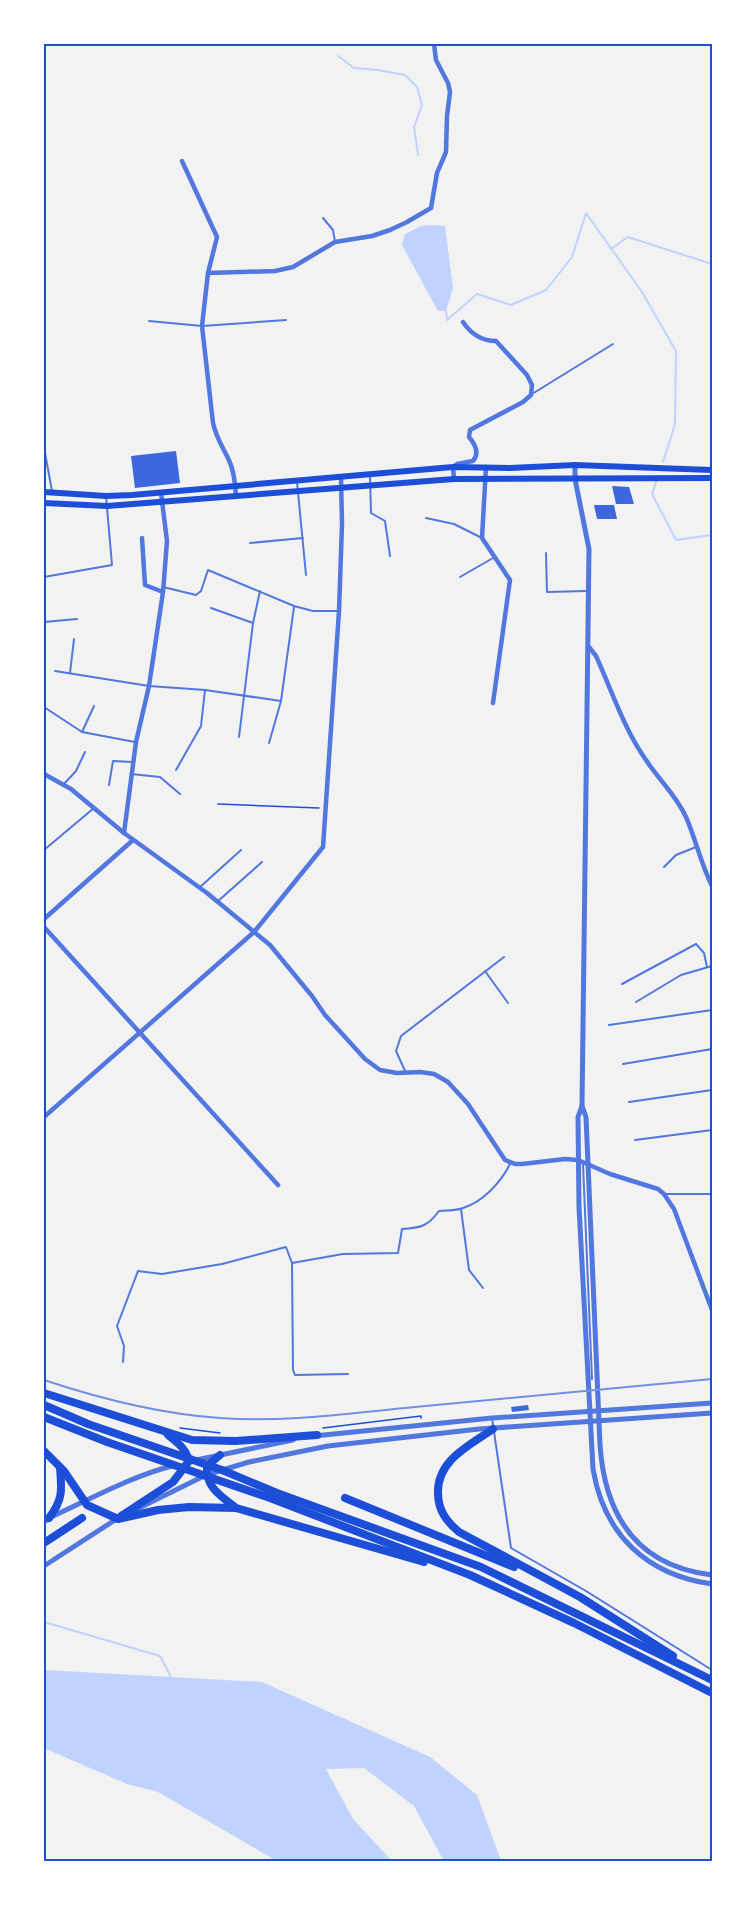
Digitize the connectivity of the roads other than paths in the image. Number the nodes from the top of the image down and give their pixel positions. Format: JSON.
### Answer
{"nodes":[{"id":1,"x":434,"y":44,"type":"edge"},
{"id":2,"x":182,"y":161,"type":"dead end"},
{"id":3,"x":323,"y":218,"type":"dead end"},
{"id":4,"x":334,"y":242,"type":"junction"},
{"id":5,"x":208,"y":273,"type":"junction"},
{"id":6,"x":286,"y":320,"type":"dead end"},
{"id":7,"x":149,"y":321,"type":"dead end"},
{"id":8,"x":463,"y":322,"type":"dead end"},
{"id":9,"x":202,"y":326,"type":"junction"},
{"id":10,"x":613,"y":344,"type":"dead end"},
{"id":11,"x":531,"y":395,"type":"junction"},
{"id":12,"x":45,"y":453,"type":"dead end"},
{"id":13,"x":575,"y":465,"type":"junction"},
{"id":14,"x":453,"y":467,"type":"junction"},
{"id":15,"x":486,"y":467,"type":"junction"},
{"id":16,"x":712,"y":470,"type":"edge"},
{"id":17,"x":370,"y":475,"type":"junction"},
{"id":18,"x":341,"y":477,"type":"junction"},
{"id":19,"x":486,"y":478,"type":"junction"},
{"id":20,"x":712,"y":478,"type":"edge"},
{"id":21,"x":454,"y":479,"type":"junction"},
{"id":22,"x":575,"y":479,"type":"junction"},
{"id":23,"x":297,"y":482,"type":"junction"},
{"id":24,"x":235,"y":486,"type":"junction"},
{"id":25,"x":370,"y":486,"type":"junction"},
{"id":26,"x":341,"y":488,"type":"junction"},
{"id":27,"x":44,"y":492,"type":"edge"},
{"id":28,"x":298,"y":492,"type":"junction"},
{"id":29,"x":161,"y":493,"type":"junction"},
{"id":30,"x":52,"y":494,"type":"junction"},
{"id":31,"x":106,"y":496,"type":"junction"},
{"id":32,"x":236,"y":496,"type":"junction"},
{"id":33,"x":44,"y":503,"type":"edge"},
{"id":34,"x":162,"y":503,"type":"junction"},
{"id":35,"x":107,"y":506,"type":"junction"},
{"id":36,"x":426,"y":518,"type":"dead end"},
{"id":37,"x":142,"y":538,"type":"dead end"},
{"id":38,"x":303,"y":538,"type":"junction"},
{"id":39,"x":482,"y":538,"type":"junction"},
{"id":40,"x":250,"y":543,"type":"dead end"},
{"id":41,"x":546,"y":553,"type":"dead end"},
{"id":42,"x":390,"y":556,"type":"dead end"},
{"id":43,"x":496,"y":557,"type":"junction"},
{"id":44,"x":306,"y":575,"type":"dead end"},
{"id":45,"x":44,"y":577,"type":"edge"},
{"id":46,"x":460,"y":577,"type":"dead end"},
{"id":47,"x":163,"y":590,"type":"junction"},
{"id":48,"x":260,"y":591,"type":"junction"},
{"id":49,"x":590,"y":591,"type":"junction"},
{"id":50,"x":294,"y":606,"type":"junction"},
{"id":51,"x":211,"y":608,"type":"dead end"},
{"id":52,"x":339,"y":611,"type":"junction"},
{"id":53,"x":77,"y":619,"type":"dead end"},
{"id":54,"x":44,"y":622,"type":"edge"},
{"id":55,"x":253,"y":623,"type":"junction"},
{"id":56,"x":74,"y":639,"type":"dead end"},
{"id":57,"x":589,"y":647,"type":"junction"},
{"id":58,"x":55,"y":671,"type":"dead end"},
{"id":59,"x":70,"y":673,"type":"junction"},
{"id":60,"x":149,"y":686,"type":"junction"},
{"id":61,"x":205,"y":690,"type":"junction"},
{"id":62,"x":244,"y":695,"type":"junction"},
{"id":63,"x":281,"y":701,"type":"junction"},
{"id":64,"x":493,"y":703,"type":"dead end"},
{"id":65,"x":94,"y":706,"type":"dead end"},
{"id":66,"x":44,"y":707,"type":"edge"},
{"id":67,"x":82,"y":732,"type":"junction"},
{"id":68,"x":239,"y":737,"type":"dead end"},
{"id":69,"x":136,"y":742,"type":"junction"},
{"id":70,"x":269,"y":743,"type":"dead end"},
{"id":71,"x":85,"y":752,"type":"dead end"},
{"id":72,"x":133,"y":762,"type":"junction"},
{"id":73,"x":176,"y":770,"type":"dead end"},
{"id":74,"x":44,"y":774,"type":"edge"},
{"id":75,"x":131,"y":774,"type":"junction"},
{"id":76,"x":63,"y":785,"type":"junction"},
{"id":77,"x":109,"y":785,"type":"dead end"},
{"id":78,"x":180,"y":794,"type":"dead end"},
{"id":79,"x":94,"y":808,"type":"junction"},
{"id":80,"x":124,"y":833,"type":"junction"},
{"id":81,"x":133,"y":840,"type":"junction"},
{"id":82,"x":696,"y":847,"type":"junction"},
{"id":83,"x":44,"y":850,"type":"edge"},
{"id":84,"x":242,"y":850,"type":"dead end"},
{"id":85,"x":261,"y":862,"type":"dead end"},
{"id":86,"x":664,"y":867,"type":"dead end"},
{"id":87,"x":712,"y":886,"type":"edge"},
{"id":88,"x":199,"y":888,"type":"junction"},
{"id":89,"x":217,"y":902,"type":"junction"},
{"id":90,"x":44,"y":919,"type":"edge"},
{"id":91,"x":44,"y":927,"type":"edge"},
{"id":92,"x":254,"y":932,"type":"junction"},
{"id":93,"x":504,"y":957,"type":"dead end"},
{"id":94,"x":712,"y":966,"type":"edge"},
{"id":95,"x":707,"y":967,"type":"junction"},
{"id":96,"x":485,"y":971,"type":"junction"},
{"id":97,"x":622,"y":984,"type":"dead end"},
{"id":98,"x":636,"y":1002,"type":"dead end"},
{"id":99,"x":508,"y":1003,"type":"dead end"},
{"id":100,"x":712,"y":1010,"type":"edge"},
{"id":101,"x":609,"y":1025,"type":"dead end"},
{"id":102,"x":139,"y":1033,"type":"junction"},
{"id":103,"x":712,"y":1049,"type":"edge"},
{"id":104,"x":623,"y":1064,"type":"dead end"},
{"id":105,"x":406,"y":1073,"type":"junction"},
{"id":106,"x":712,"y":1090,"type":"edge"},
{"id":107,"x":629,"y":1102,"type":"dead end"},
{"id":108,"x":582,"y":1106,"type":"junction"},
{"id":109,"x":44,"y":1117,"type":"edge"},
{"id":110,"x":712,"y":1130,"type":"edge"},
{"id":111,"x":635,"y":1140,"type":"dead end"},
{"id":112,"x":583,"y":1162,"type":"junction"},
{"id":113,"x":510,"y":1163,"type":"junction"},
{"id":114,"x":278,"y":1185,"type":"dead end"},
{"id":115,"x":664,"y":1194,"type":"junction"},
{"id":116,"x":712,"y":1194,"type":"edge"},
{"id":117,"x":461,"y":1209,"type":"junction"},
{"id":118,"x":292,"y":1263,"type":"junction"},
{"id":119,"x":483,"y":1288,"type":"dead end"},
{"id":120,"x":712,"y":1310,"type":"edge"},
{"id":121,"x":123,"y":1362,"type":"dead end"},
{"id":122,"x":348,"y":1374,"type":"dead end"},
{"id":123,"x":592,"y":1379,"type":"dead end"},
{"id":124,"x":44,"y":1393,"type":"edge"},
{"id":125,"x":712,"y":1403,"type":"edge"},
{"id":126,"x":44,"y":1405,"type":"edge"},
{"id":127,"x":712,"y":1413,"type":"edge"},
{"id":128,"x":44,"y":1417,"type":"edge"},
{"id":129,"x":492,"y":1418,"type":"junction"},
{"id":130,"x":493,"y":1429,"type":"junction"},
{"id":131,"x":161,"y":1431,"type":"junction"},
{"id":132,"x":319,"y":1432,"type":"junction"},
{"id":133,"x":44,"y":1451,"type":"edge"},
{"id":134,"x":220,"y":1455,"type":"junction"},
{"id":135,"x":189,"y":1461,"type":"junction"},
{"id":136,"x":60,"y":1466,"type":"junction"},
{"id":137,"x":206,"y":1475,"type":"junction"},
{"id":138,"x":273,"y":1495,"type":"junction"},
{"id":139,"x":345,"y":1498,"type":"dead end"},
{"id":140,"x":85,"y":1502,"type":"junction"},
{"id":141,"x":236,"y":1508,"type":"junction"},
{"id":142,"x":82,"y":1518,"type":"dead end"},
{"id":143,"x":117,"y":1519,"type":"junction"},
{"id":144,"x":46,"y":1520,"type":"edge"},
{"id":145,"x":44,"y":1543,"type":"edge"},
{"id":146,"x":44,"y":1566,"type":"edge"},
{"id":147,"x":470,"y":1575,"type":"junction"},
{"id":148,"x":712,"y":1575,"type":"edge"},
{"id":149,"x":541,"y":1578,"type":"junction"},
{"id":150,"x":712,"y":1584,"type":"edge"},
{"id":151,"x":712,"y":1670,"type":"edge"},
{"id":152,"x":700,"y":1673,"type":"junction"},
{"id":153,"x":712,"y":1680,"type":"edge"},
{"id":154,"x":712,"y":1693,"type":"edge"}],
"edges":[{"from":1,"to":4,"type":"street"},
{"from":2,"to":5,"type":"street"},
{"from":3,"to":4,"type":"lane"},
{"from":4,"to":5,"type":"street"},
{"from":5,"to":9,"type":"street"},
{"from":6,"to":9,"type":"lane"},
{"from":7,"to":9,"type":"lane"},
{"from":8,"to":11,"type":"street"},
{"from":9,"to":24,"type":"street"},
{"from":10,"to":11,"type":"lane"},
{"from":11,"to":14,"type":"street"},
{"from":12,"to":30,"type":"lane"},
{"from":13,"to":15,"type":"main road"},
{"from":13,"to":16,"type":"main road"},
{"from":13,"to":22,"type":"street"},
{"from":14,"to":15,"type":"main road"},
{"from":14,"to":17,"type":"main road"},
{"from":14,"to":21,"type":"street"},
{"from":15,"to":19,"type":"street"},
{"from":17,"to":18,"type":"main road"},
{"from":17,"to":25,"type":"lane"},
{"from":18,"to":23,"type":"main road"},
{"from":18,"to":26,"type":"street"},
{"from":19,"to":21,"type":"main road"},
{"from":19,"to":22,"type":"main road"},
{"from":19,"to":39,"type":"street"},
{"from":20,"to":22,"type":"main road"},
{"from":21,"to":25,"type":"main road"},
{"from":22,"to":49,"type":"street"},
{"from":23,"to":24,"type":"main road"},
{"from":23,"to":28,"type":"lane"},
{"from":24,"to":29,"type":"main road"},
{"from":24,"to":32,"type":"street"},
{"from":25,"to":26,"type":"main road"},
{"from":25,"to":42,"type":"lane"},
{"from":26,"to":28,"type":"main road"},
{"from":26,"to":52,"type":"street"},
{"from":27,"to":30,"type":"main road"},
{"from":28,"to":32,"type":"main road"},
{"from":28,"to":38,"type":"lane"},
{"from":29,"to":31,"type":"main road"},
{"from":29,"to":34,"type":"street"},
{"from":30,"to":31,"type":"main road"},
{"from":31,"to":35,"type":"lane"},
{"from":32,"to":34,"type":"main road"},
{"from":33,"to":35,"type":"main road"},
{"from":34,"to":35,"type":"main road"},
{"from":34,"to":47,"type":"street"},
{"from":35,"to":45,"type":"lane"},
{"from":36,"to":39,"type":"lane"},
{"from":37,"to":47,"type":"street"},
{"from":38,"to":40,"type":"lane"},
{"from":38,"to":44,"type":"lane"},
{"from":39,"to":43,"type":"street"},
{"from":41,"to":49,"type":"lane"},
{"from":43,"to":46,"type":"lane"},
{"from":43,"to":64,"type":"street"},
{"from":47,"to":48,"type":"lane"},
{"from":47,"to":60,"type":"street"},
{"from":48,"to":50,"type":"lane"},
{"from":48,"to":55,"type":"lane"},
{"from":49,"to":57,"type":"street"},
{"from":50,"to":52,"type":"lane"},
{"from":50,"to":63,"type":"lane"},
{"from":51,"to":55,"type":"lane"},
{"from":52,"to":92,"type":"street"},
{"from":53,"to":54,"type":"lane"},
{"from":55,"to":62,"type":"lane"},
{"from":56,"to":59,"type":"lane"},
{"from":57,"to":82,"type":"street"},
{"from":57,"to":108,"type":"street"},
{"from":58,"to":59,"type":"lane"},
{"from":59,"to":60,"type":"lane"},
{"from":60,"to":61,"type":"lane"},
{"from":60,"to":69,"type":"street"},
{"from":61,"to":62,"type":"lane"},
{"from":61,"to":73,"type":"lane"},
{"from":62,"to":63,"type":"lane"},
{"from":62,"to":68,"type":"lane"},
{"from":63,"to":70,"type":"lane"},
{"from":65,"to":67,"type":"lane"},
{"from":66,"to":67,"type":"lane"},
{"from":67,"to":69,"type":"lane"},
{"from":69,"to":72,"type":"street"},
{"from":71,"to":76,"type":"lane"},
{"from":72,"to":75,"type":"street"},
{"from":72,"to":77,"type":"lane"},
{"from":74,"to":76,"type":"street"},
{"from":75,"to":78,"type":"lane"},
{"from":75,"to":80,"type":"street"},
{"from":76,"to":79,"type":"street"},
{"from":79,"to":80,"type":"street"},
{"from":79,"to":83,"type":"lane"},
{"from":80,"to":81,"type":"street"},
{"from":81,"to":88,"type":"street"},
{"from":81,"to":90,"type":"street"},
{"from":82,"to":86,"type":"lane"},
{"from":82,"to":87,"type":"street"},
{"from":84,"to":88,"type":"lane"},
{"from":85,"to":89,"type":"lane"},
{"from":88,"to":89,"type":"street"},
{"from":89,"to":92,"type":"street"},
{"from":91,"to":102,"type":"street"},
{"from":92,"to":102,"type":"street"},
{"from":92,"to":105,"type":"street"},
{"from":93,"to":96,"type":"lane"},
{"from":94,"to":95,"type":"lane"},
{"from":95,"to":97,"type":"lane"},
{"from":95,"to":98,"type":"lane"},
{"from":96,"to":99,"type":"lane"},
{"from":96,"to":105,"type":"lane"},
{"from":100,"to":101,"type":"lane"},
{"from":102,"to":109,"type":"street"},
{"from":102,"to":114,"type":"street"},
{"from":103,"to":104,"type":"lane"},
{"from":105,"to":113,"type":"street"},
{"from":106,"to":107,"type":"lane"},
{"from":108,"to":148,"type":"street"},
{"from":108,"to":150,"type":"street"},
{"from":110,"to":111,"type":"lane"},
{"from":112,"to":113,"type":"street"},
{"from":112,"to":115,"type":"street"},
{"from":112,"to":123,"type":"lane"},
{"from":113,"to":117,"type":"lane"},
{"from":115,"to":116,"type":"lane"},
{"from":115,"to":120,"type":"street"},
{"from":117,"to":118,"type":"lane"},
{"from":117,"to":119,"type":"lane"},
{"from":118,"to":121,"type":"lane"},
{"from":118,"to":122,"type":"lane"},
{"from":124,"to":131,"type":"highway"},
{"from":125,"to":129,"type":"street"},
{"from":126,"to":138,"type":"highway"},
{"from":127,"to":130,"type":"street"},
{"from":128,"to":138,"type":"highway"},
{"from":129,"to":130,"type":"lane"},
{"from":129,"to":132,"type":"street"},
{"from":130,"to":137,"type":"street"},
{"from":130,"to":149,"type":"highway"},
{"from":130,"to":151,"type":"lane"},
{"from":131,"to":132,"type":"highway"},
{"from":131,"to":135,"type":"highway"},
{"from":132,"to":134,"type":"street"},
{"from":133,"to":136,"type":"highway"},
{"from":134,"to":135,"type":"street"},
{"from":134,"to":137,"type":"highway"},
{"from":135,"to":140,"type":"street"},
{"from":135,"to":143,"type":"highway"},
{"from":136,"to":140,"type":"highway"},
{"from":136,"to":144,"type":"highway"},
{"from":137,"to":141,"type":"highway"},
{"from":137,"to":143,"type":"street"},
{"from":138,"to":147,"type":"highway"},
{"from":138,"to":152,"type":"highway"},
{"from":139,"to":149,"type":"highway"},
{"from":140,"to":143,"type":"highway"},
{"from":140,"to":144,"type":"street"},
{"from":141,"to":143,"type":"highway"},
{"from":141,"to":147,"type":"highway"},
{"from":142,"to":145,"type":"highway"},
{"from":143,"to":146,"type":"street"},
{"from":147,"to":154,"type":"highway"},
{"from":149,"to":152,"type":"highway"},
{"from":152,"to":153,"type":"highway"}]}
